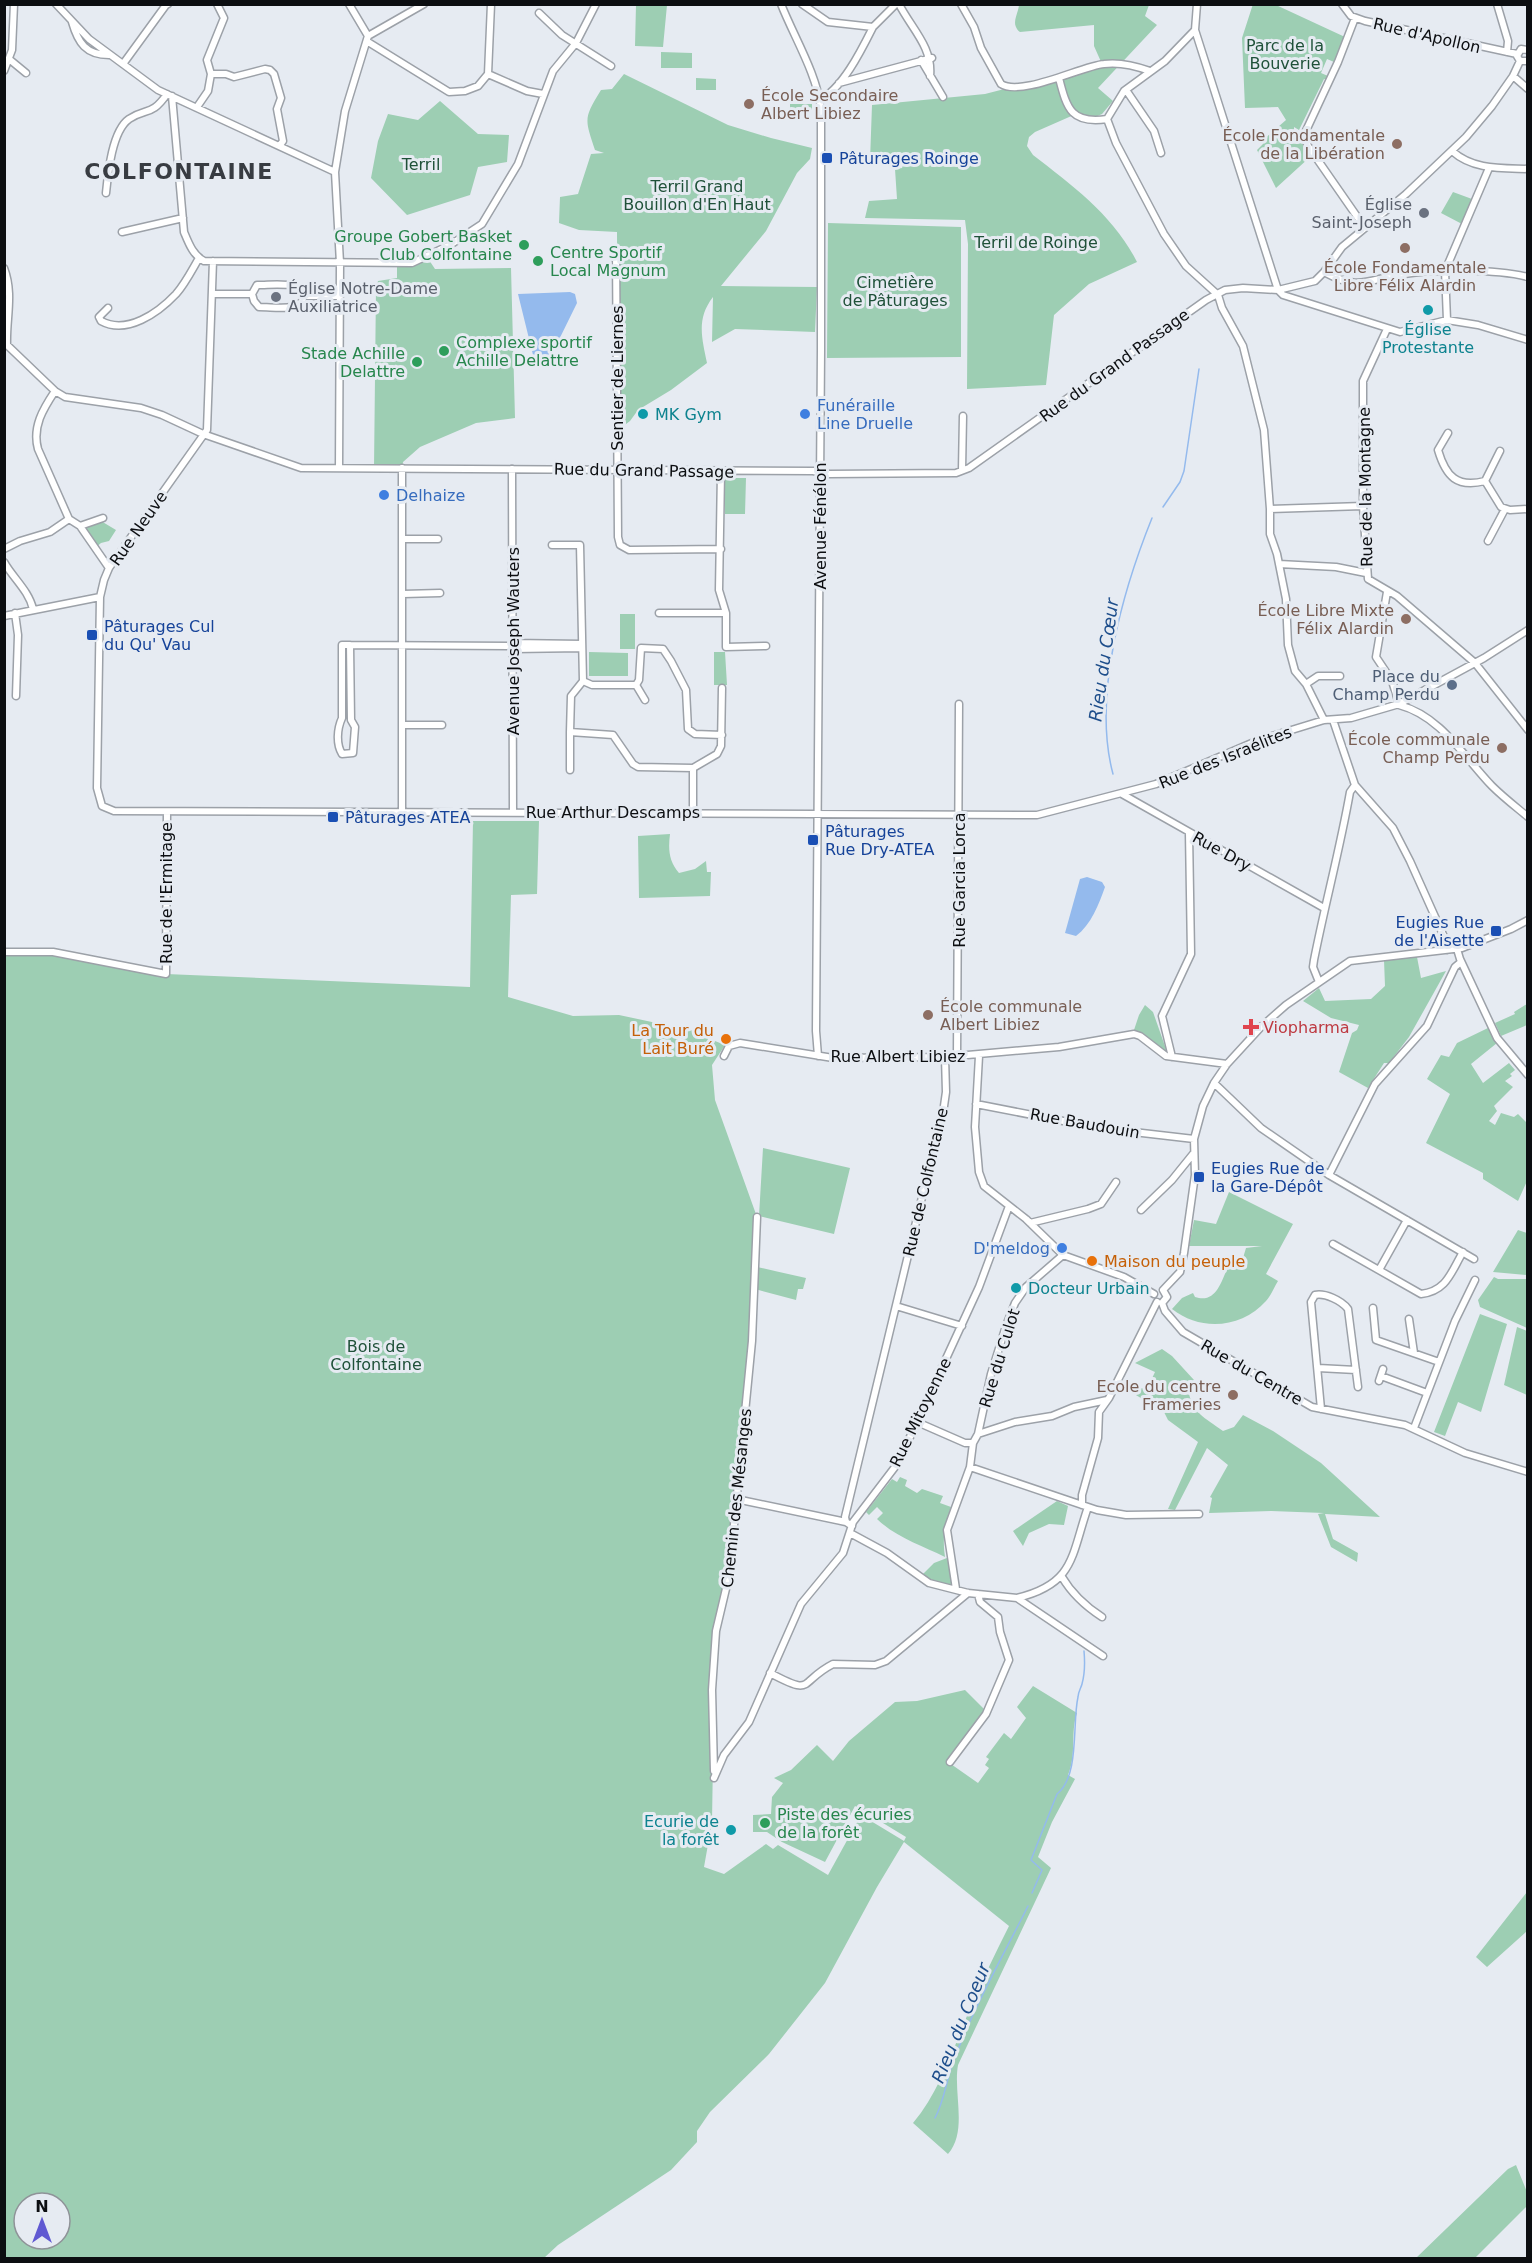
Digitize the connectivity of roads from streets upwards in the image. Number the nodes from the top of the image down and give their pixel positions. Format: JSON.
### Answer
{"nodes":[{"id":1,"x":14,"y":4,"type":"edge"},
{"id":2,"x":56,"y":4,"type":"edge"},
{"id":3,"x":168,"y":4,"type":"edge"},
{"id":4,"x":217,"y":4,"type":"edge"},
{"id":5,"x":350,"y":4,"type":"edge"},
{"id":6,"x":424,"y":4,"type":"edge"},
{"id":7,"x":491,"y":4,"type":"edge"},
{"id":8,"x":596,"y":4,"type":"edge"},
{"id":9,"x":781,"y":4,"type":"edge"},
{"id":10,"x":802,"y":4,"type":"edge"},
{"id":11,"x":897,"y":4,"type":"edge"},
{"id":12,"x":961,"y":4,"type":"edge"},
{"id":13,"x":1342,"y":4,"type":"edge"},
{"id":14,"x":1497,"y":4,"type":"edge"},
{"id":15,"x":1196,"y":6,"type":"edge"},
{"id":16,"x":539,"y":13,"type":"dead end"},
{"id":17,"x":1355,"y":18,"type":"junction"},
{"id":18,"x":72,"y":21,"type":"junction"},
{"id":19,"x":873,"y":27,"type":"junction"},
{"id":20,"x":1194,"y":30,"type":"junction"},
{"id":21,"x":368,"y":39,"type":"junction"},
{"id":22,"x":576,"y":43,"type":"junction"},
{"id":23,"x":1527,"y":50,"type":"edge"},
{"id":24,"x":1507,"y":52,"type":"junction"},
{"id":25,"x":1517,"y":54,"type":"junction"},
{"id":26,"x":111,"y":55,"type":"junction"},
{"id":27,"x":9,"y":59,"type":"junction"},
{"id":28,"x":931,"y":59,"type":"junction"},
{"id":29,"x":921,"y":60,"type":"junction"},
{"id":30,"x":1524,"y":61,"type":"edge"},
{"id":31,"x":123,"y":64,"type":"junction"},
{"id":32,"x":611,"y":66,"type":"dead end"},
{"id":33,"x":4,"y":71,"type":"edge"},
{"id":34,"x":1150,"y":71,"type":"junction"},
{"id":35,"x":26,"y":73,"type":"dead end"},
{"id":36,"x":211,"y":74,"type":"junction"},
{"id":37,"x":488,"y":74,"type":"junction"},
{"id":38,"x":930,"y":76,"type":"junction"},
{"id":39,"x":1513,"y":76,"type":"junction"},
{"id":40,"x":1059,"y":78,"type":"junction"},
{"id":41,"x":839,"y":83,"type":"junction"},
{"id":42,"x":1527,"y":89,"type":"edge"},
{"id":43,"x":1126,"y":90,"type":"junction"},
{"id":44,"x":543,"y":94,"type":"junction"},
{"id":45,"x":169,"y":95,"type":"junction"},
{"id":46,"x":943,"y":98,"type":"dead end"},
{"id":47,"x":819,"y":100,"type":"junction"},
{"id":48,"x":197,"y":107,"type":"junction"},
{"id":49,"x":1107,"y":119,"type":"junction"},
{"id":50,"x":280,"y":145,"type":"junction"},
{"id":51,"x":1452,"y":151,"type":"junction"},
{"id":52,"x":1161,"y":153,"type":"dead end"},
{"id":53,"x":1489,"y":168,"type":"junction"},
{"id":54,"x":1527,"y":169,"type":"edge"},
{"id":55,"x":335,"y":172,"type":"junction"},
{"id":56,"x":106,"y":193,"type":"dead end"},
{"id":57,"x":183,"y":218,"type":"junction"},
{"id":58,"x":1365,"y":228,"type":"junction"},
{"id":59,"x":122,"y":232,"type":"dead end"},
{"id":60,"x":616,"y":251,"type":"dead end"},
{"id":61,"x":199,"y":258,"type":"junction"},
{"id":62,"x":213,"y":261,"type":"junction"},
{"id":63,"x":340,"y":263,"type":"junction"},
{"id":64,"x":4,"y":268,"type":"edge"},
{"id":65,"x":1445,"y":271,"type":"junction"},
{"id":66,"x":1324,"y":272,"type":"junction"},
{"id":67,"x":1527,"y":277,"type":"edge"},
{"id":68,"x":1278,"y":290,"type":"junction"},
{"id":69,"x":212,"y":294,"type":"junction"},
{"id":70,"x":252,"y":294,"type":"junction"},
{"id":71,"x":1218,"y":295,"type":"junction"},
{"id":72,"x":304,"y":296,"type":"junction"},
{"id":73,"x":339,"y":296,"type":"junction"},
{"id":74,"x":108,"y":308,"type":"dead end"},
{"id":75,"x":1447,"y":320,"type":"junction"},
{"id":76,"x":1387,"y":329,"type":"junction"},
{"id":77,"x":1527,"y":340,"type":"edge"},
{"id":78,"x":6,"y":347,"type":"edge"},
{"id":79,"x":55,"y":392,"type":"junction"},
{"id":80,"x":963,"y":416,"type":"dead end"},
{"id":81,"x":1448,"y":433,"type":"dead end"},
{"id":82,"x":203,"y":434,"type":"junction"},
{"id":83,"x":1500,"y":451,"type":"dead end"},
{"id":84,"x":339,"y":468,"type":"junction"},
{"id":85,"x":402,"y":468,"type":"junction"},
{"id":86,"x":512,"y":469,"type":"junction"},
{"id":87,"x":618,"y":470,"type":"junction"},
{"id":88,"x":962,"y":470,"type":"junction"},
{"id":89,"x":721,"y":472,"type":"junction"},
{"id":90,"x":820,"y":472,"type":"junction"},
{"id":91,"x":1485,"y":481,"type":"junction"},
{"id":92,"x":1363,"y":506,"type":"junction"},
{"id":93,"x":1270,"y":509,"type":"junction"},
{"id":94,"x":1505,"y":509,"type":"junction"},
{"id":95,"x":1527,"y":509,"type":"edge"},
{"id":96,"x":103,"y":518,"type":"dead end"},
{"id":97,"x":69,"y":519,"type":"junction"},
{"id":98,"x":80,"y":526,"type":"junction"},
{"id":99,"x":403,"y":539,"type":"junction"},
{"id":100,"x":438,"y":539,"type":"dead end"},
{"id":101,"x":1488,"y":541,"type":"dead end"},
{"id":102,"x":552,"y":545,"type":"dead end"},
{"id":103,"x":4,"y":549,"type":"edge"},
{"id":104,"x":721,"y":549,"type":"junction"},
{"id":105,"x":4,"y":562,"type":"edge"},
{"id":106,"x":1279,"y":564,"type":"junction"},
{"id":107,"x":109,"y":568,"type":"junction"},
{"id":108,"x":1366,"y":573,"type":"junction"},
{"id":109,"x":1387,"y":592,"type":"junction"},
{"id":110,"x":440,"y":593,"type":"dead end"},
{"id":111,"x":403,"y":594,"type":"junction"},
{"id":112,"x":100,"y":597,"type":"junction"},
{"id":113,"x":33,"y":609,"type":"junction"},
{"id":114,"x":15,"y":613,"type":"junction"},
{"id":115,"x":659,"y":614,"type":"dead end"},
{"id":116,"x":726,"y":614,"type":"junction"},
{"id":117,"x":4,"y":616,"type":"edge"},
{"id":118,"x":1527,"y":630,"type":"edge"},
{"id":119,"x":350,"y":645,"type":"junction"},
{"id":120,"x":403,"y":645,"type":"junction"},
{"id":121,"x":513,"y":646,"type":"junction"},
{"id":122,"x":582,"y":646,"type":"junction"},
{"id":123,"x":766,"y":646,"type":"dead end"},
{"id":124,"x":1475,"y":663,"type":"junction"},
{"id":125,"x":1340,"y":676,"type":"dead end"},
{"id":126,"x":583,"y":681,"type":"junction"},
{"id":127,"x":1306,"y":684,"type":"junction"},
{"id":128,"x":636,"y":685,"type":"junction"},
{"id":129,"x":722,"y":688,"type":"dead end"},
{"id":130,"x":16,"y":696,"type":"dead end"},
{"id":131,"x":645,"y":700,"type":"dead end"},
{"id":132,"x":959,"y":704,"type":"dead end"},
{"id":133,"x":1399,"y":704,"type":"junction"},
{"id":134,"x":1324,"y":720,"type":"junction"},
{"id":135,"x":1333,"y":720,"type":"junction"},
{"id":136,"x":402,"y":725,"type":"junction"},
{"id":137,"x":442,"y":725,"type":"dead end"},
{"id":138,"x":1527,"y":730,"type":"edge"},
{"id":139,"x":570,"y":732,"type":"junction"},
{"id":140,"x":722,"y":735,"type":"junction"},
{"id":141,"x":693,"y":768,"type":"junction"},
{"id":142,"x":570,"y":770,"type":"dead end"},
{"id":143,"x":1355,"y":785,"type":"junction"},
{"id":144,"x":1121,"y":793,"type":"junction"},
{"id":145,"x":102,"y":806,"type":"joint"},
{"id":146,"x":167,"y":812,"type":"junction"},
{"id":147,"x":402,"y":812,"type":"junction"},
{"id":148,"x":513,"y":812,"type":"junction"},
{"id":149,"x":693,"y":812,"type":"junction"},
{"id":150,"x":959,"y":814,"type":"junction"},
{"id":151,"x":818,"y":815,"type":"junction"},
{"id":152,"x":1527,"y":817,"type":"edge"},
{"id":153,"x":1189,"y":833,"type":"junction"},
{"id":154,"x":1324,"y":908,"type":"junction"},
{"id":155,"x":1527,"y":920,"type":"edge"},
{"id":156,"x":1457,"y":949,"type":"junction"},
{"id":157,"x":1447,"y":950,"type":"junction"},
{"id":158,"x":4,"y":952,"type":"edge"},
{"id":159,"x":1461,"y":962,"type":"junction"},
{"id":160,"x":1319,"y":982,"type":"junction"},
{"id":161,"x":724,"y":1056,"type":"dead end"},
{"id":162,"x":818,"y":1056,"type":"junction"},
{"id":163,"x":979,"y":1056,"type":"junction"},
{"id":164,"x":957,"y":1057,"type":"junction"},
{"id":165,"x":945,"y":1058,"type":"junction"},
{"id":166,"x":1172,"y":1058,"type":"junction"},
{"id":167,"x":1227,"y":1064,"type":"junction"},
{"id":168,"x":1527,"y":1075,"type":"edge"},
{"id":169,"x":1214,"y":1083,"type":"junction"},
{"id":170,"x":976,"y":1104,"type":"junction"},
{"id":171,"x":1194,"y":1139,"type":"junction"},
{"id":172,"x":1193,"y":1154,"type":"junction"},
{"id":173,"x":1332,"y":1177,"type":"junction"},
{"id":174,"x":1116,"y":1182,"type":"dead end"},
{"id":175,"x":1009,"y":1206,"type":"junction"},
{"id":176,"x":1141,"y":1210,"type":"dead end"},
{"id":177,"x":757,"y":1217,"type":"dead end"},
{"id":178,"x":1407,"y":1220,"type":"junction"},
{"id":179,"x":1030,"y":1223,"type":"junction"},
{"id":180,"x":1333,"y":1244,"type":"dead end"},
{"id":181,"x":1463,"y":1252,"type":"junction"},
{"id":182,"x":1063,"y":1255,"type":"junction"},
{"id":183,"x":1474,"y":1259,"type":"dead end"},
{"id":184,"x":1379,"y":1270,"type":"junction"},
{"id":185,"x":1475,"y":1280,"type":"dead end"},
{"id":186,"x":1163,"y":1290,"type":"junction"},
{"id":187,"x":1154,"y":1294,"type":"junction"},
{"id":188,"x":1159,"y":1303,"type":"junction"},
{"id":189,"x":896,"y":1306,"type":"junction"},
{"id":190,"x":1373,"y":1308,"type":"dead end"},
{"id":191,"x":1409,"y":1319,"type":"dead end"},
{"id":192,"x":962,"y":1326,"type":"junction"},
{"id":193,"x":1414,"y":1353,"type":"junction"},
{"id":194,"x":1439,"y":1362,"type":"junction"},
{"id":195,"x":1318,"y":1368,"type":"junction"},
{"id":196,"x":1356,"y":1370,"type":"junction"},
{"id":197,"x":1381,"y":1375,"type":"dead end"},
{"id":198,"x":1358,"y":1387,"type":"dead end"},
{"id":199,"x":1427,"y":1393,"type":"junction"},
{"id":200,"x":1107,"y":1400,"type":"junction"},
{"id":201,"x":1321,"y":1409,"type":"junction"},
{"id":202,"x":917,"y":1422,"type":"junction"},
{"id":203,"x":1414,"y":1428,"type":"junction"},
{"id":204,"x":978,"y":1434,"type":"junction"},
{"id":205,"x":973,"y":1443,"type":"junction"},
{"id":206,"x":970,"y":1467,"type":"junction"},
{"id":207,"x":1527,"y":1472,"type":"edge"},
{"id":208,"x":736,"y":1499,"type":"junction"},
{"id":209,"x":1085,"y":1505,"type":"junction"},
{"id":210,"x":1199,"y":1514,"type":"dead end"},
{"id":211,"x":849,"y":1527,"type":"junction"},
{"id":212,"x":1062,"y":1577,"type":"junction"},
{"id":213,"x":956,"y":1589,"type":"junction"},
{"id":214,"x":968,"y":1593,"type":"junction"},
{"id":215,"x":978,"y":1594,"type":"junction"},
{"id":216,"x":1017,"y":1598,"type":"junction"},
{"id":217,"x":1102,"y":1617,"type":"dead end"},
{"id":218,"x":1103,"y":1656,"type":"dead end"},
{"id":219,"x":770,"y":1673,"type":"junction"},
{"id":220,"x":950,"y":1762,"type":"dead end"},
{"id":221,"x":714,"y":1778,"type":"joint"}],
"edges":[{"from":1,"to":27,"type":"street"},
{"from":2,"to":18,"type":"street"},
{"from":3,"to":31,"type":"street"},
{"from":4,"to":36,"type":"street"},
{"from":5,"to":21,"type":"street"},
{"from":6,"to":21,"type":"street"},
{"from":7,"to":37,"type":"street"},
{"from":8,"to":22,"type":"street"},
{"from":9,"to":47,"type":"street","name":"Avenue Fénélon"},
{"from":10,"to":19,"type":"street"},
{"from":11,"to":19,"type":"street"},
{"from":11,"to":28,"type":"street"},
{"from":12,"to":40,"type":"street"},
{"from":13,"to":17,"type":"street","name":"Rue d'Apollon"},
{"from":14,"to":24,"type":"street"},
{"from":15,"to":20,"type":"street"},
{"from":16,"to":22,"type":"street"},
{"from":17,"to":24,"type":"street","name":"Rue d'Apollon"},
{"from":17,"to":58,"type":"street"},
{"from":18,"to":26,"type":"street"},
{"from":18,"to":26,"type":"street"},
{"from":19,"to":41,"type":"street"},
{"from":20,"to":34,"type":"street"},
{"from":20,"to":68,"type":"street"},
{"from":21,"to":37,"type":"street"},
{"from":21,"to":55,"type":"street"},
{"from":22,"to":32,"type":"street"},
{"from":22,"to":44,"type":"street"},
{"from":23,"to":25,"type":"street"},
{"from":24,"to":25,"type":"street","name":"Rue d'Apollon"},
{"from":25,"to":30,"type":"street"},
{"from":26,"to":31,"type":"street"},
{"from":27,"to":33,"type":"street"},
{"from":27,"to":35,"type":"street"},
{"from":28,"to":29,"type":"street"},
{"from":28,"to":38,"type":"street"},
{"from":29,"to":38,"type":"street"},
{"from":29,"to":41,"type":"street"},
{"from":30,"to":39,"type":"street"},
{"from":31,"to":45,"type":"street"},
{"from":34,"to":40,"type":"street"},
{"from":34,"to":43,"type":"street"},
{"from":36,"to":48,"type":"street"},
{"from":36,"to":50,"type":"street"},
{"from":37,"to":44,"type":"street"},
{"from":38,"to":46,"type":"street"},
{"from":39,"to":42,"type":"street"},
{"from":39,"to":51,"type":"street"},
{"from":40,"to":49,"type":"street"},
{"from":41,"to":47,"type":"street"},
{"from":43,"to":49,"type":"street"},
{"from":43,"to":52,"type":"street"},
{"from":44,"to":63,"type":"street"},
{"from":45,"to":48,"type":"street"},
{"from":45,"to":56,"type":"street"},
{"from":45,"to":57,"type":"street"},
{"from":47,"to":90,"type":"street","name":"Avenue Fénélon"},
{"from":48,"to":50,"type":"street"},
{"from":49,"to":71,"type":"street"},
{"from":50,"to":55,"type":"street"},
{"from":51,"to":53,"type":"street"},
{"from":51,"to":58,"type":"street"},
{"from":53,"to":54,"type":"street"},
{"from":53,"to":65,"type":"street"},
{"from":55,"to":63,"type":"street"},
{"from":57,"to":59,"type":"street"},
{"from":57,"to":61,"type":"street"},
{"from":58,"to":66,"type":"street"},
{"from":60,"to":87,"type":"street","name":"Sentier de Liernes"},
{"from":61,"to":62,"type":"street"},
{"from":61,"to":74,"type":"street"},
{"from":62,"to":63,"type":"street"},
{"from":62,"to":69,"type":"street","name":"Rue Neuve"},
{"from":63,"to":73,"type":"street"},
{"from":64,"to":78,"type":"street"},
{"from":65,"to":66,"type":"street"},
{"from":65,"to":67,"type":"street"},
{"from":65,"to":75,"type":"street"},
{"from":66,"to":68,"type":"street"},
{"from":68,"to":71,"type":"street"},
{"from":68,"to":76,"type":"street"},
{"from":69,"to":70,"type":"street"},
{"from":69,"to":82,"type":"street","name":"Rue Neuve"},
{"from":70,"to":72,"type":"street"},
{"from":70,"to":72,"type":"street"},
{"from":71,"to":88,"type":"street","name":"Rue du Grand Passage"},
{"from":71,"to":93,"type":"street"},
{"from":72,"to":73,"type":"street"},
{"from":73,"to":84,"type":"street"},
{"from":75,"to":76,"type":"street"},
{"from":75,"to":77,"type":"street"},
{"from":76,"to":92,"type":"street","name":"Rue de la Montagne"},
{"from":78,"to":79,"type":"street"},
{"from":79,"to":82,"type":"street","name":"Rue du Grand Passage"},
{"from":79,"to":97,"type":"street"},
{"from":80,"to":88,"type":"street"},
{"from":81,"to":91,"type":"street"},
{"from":82,"to":84,"type":"street","name":"Rue du Grand Passage"},
{"from":82,"to":107,"type":"street","name":"Rue Neuve"},
{"from":83,"to":91,"type":"street"},
{"from":84,"to":85,"type":"street","name":"Rue du Grand Passage"},
{"from":85,"to":86,"type":"street","name":"Rue du Grand Passage"},
{"from":85,"to":99,"type":"street"},
{"from":86,"to":87,"type":"street","name":"Rue du Grand Passage"},
{"from":86,"to":121,"type":"street","name":"Avenue Joseph Wauters"},
{"from":87,"to":89,"type":"street","name":"Rue du Grand Passage"},
{"from":87,"to":104,"type":"street","name":"Sentier de Liernes"},
{"from":88,"to":90,"type":"street","name":"Rue du Grand Passage"},
{"from":89,"to":90,"type":"street","name":"Rue du Grand Passage"},
{"from":89,"to":104,"type":"street"},
{"from":90,"to":151,"type":"street","name":"Avenue Fénélon"},
{"from":91,"to":94,"type":"street"},
{"from":92,"to":93,"type":"street"},
{"from":92,"to":108,"type":"street","name":"Rue de la Montagne"},
{"from":93,"to":106,"type":"street"},
{"from":94,"to":95,"type":"street"},
{"from":94,"to":101,"type":"street"},
{"from":96,"to":98,"type":"street"},
{"from":97,"to":98,"type":"street"},
{"from":97,"to":103,"type":"street"},
{"from":98,"to":107,"type":"street"},
{"from":99,"to":100,"type":"street"},
{"from":99,"to":111,"type":"street"},
{"from":102,"to":122,"type":"street"},
{"from":104,"to":116,"type":"street"},
{"from":105,"to":113,"type":"street"},
{"from":106,"to":108,"type":"street"},
{"from":106,"to":127,"type":"street"},
{"from":107,"to":112,"type":"street","name":"Rue Neuve"},
{"from":108,"to":109,"type":"street","name":"Rue de la Montagne"},
{"from":109,"to":124,"type":"street","name":"Rue de la Montagne"},
{"from":109,"to":133,"type":"street"},
{"from":110,"to":111,"type":"street"},
{"from":111,"to":120,"type":"street"},
{"from":112,"to":113,"type":"street"},
{"from":112,"to":145,"type":"street","name":"Rue Neuve"},
{"from":113,"to":114,"type":"street"},
{"from":114,"to":117,"type":"street"},
{"from":114,"to":130,"type":"street"},
{"from":115,"to":116,"type":"street"},
{"from":116,"to":123,"type":"street"},
{"from":118,"to":124,"type":"street"},
{"from":119,"to":119,"type":"street"},
{"from":119,"to":120,"type":"street"},
{"from":120,"to":121,"type":"street"},
{"from":120,"to":136,"type":"street"},
{"from":121,"to":122,"type":"street"},
{"from":121,"to":148,"type":"street","name":"Avenue Joseph Wauters"},
{"from":122,"to":126,"type":"street"},
{"from":124,"to":133,"type":"street"},
{"from":124,"to":138,"type":"street","name":"Rue de la Montagne"},
{"from":125,"to":127,"type":"street"},
{"from":126,"to":128,"type":"street"},
{"from":126,"to":139,"type":"street"},
{"from":127,"to":134,"type":"street"},
{"from":128,"to":131,"type":"street"},
{"from":128,"to":140,"type":"street"},
{"from":129,"to":140,"type":"street"},
{"from":132,"to":150,"type":"street","name":"Rue Garcia Lorca"},
{"from":133,"to":135,"type":"street","name":"Rue des Israélites"},
{"from":133,"to":152,"type":"street"},
{"from":134,"to":135,"type":"street","name":"Rue des Israélites"},
{"from":134,"to":144,"type":"street","name":"Rue des Israélites"},
{"from":135,"to":143,"type":"street"},
{"from":136,"to":137,"type":"street"},
{"from":136,"to":147,"type":"street"},
{"from":139,"to":141,"type":"street"},
{"from":139,"to":142,"type":"street"},
{"from":140,"to":141,"type":"street"},
{"from":141,"to":149,"type":"street"},
{"from":143,"to":154,"type":"street"},
{"from":143,"to":157,"type":"street"},
{"from":144,"to":150,"type":"street","name":"Rue Arthur Descamps"},
{"from":144,"to":153,"type":"street","name":"Rue Dry"},
{"from":145,"to":146,"type":"street","name":"Rue Arthur Descamps"},
{"from":146,"to":147,"type":"street","name":"Rue Arthur Descamps"},
{"from":146,"to":158,"type":"street","name":"Rue de l'Ermitage"},
{"from":147,"to":148,"type":"street","name":"Rue Arthur Descamps"},
{"from":148,"to":149,"type":"street","name":"Rue Arthur Descamps"},
{"from":149,"to":151,"type":"street","name":"Rue Arthur Descamps"},
{"from":150,"to":151,"type":"street","name":"Rue Arthur Descamps"},
{"from":150,"to":164,"type":"street","name":"Rue Garcia Lorca"},
{"from":151,"to":162,"type":"street","name":"Avenue Fénélon"},
{"from":153,"to":154,"type":"street","name":"Rue Dry"},
{"from":153,"to":166,"type":"street"},
{"from":154,"to":160,"type":"street"},
{"from":155,"to":156,"type":"street"},
{"from":156,"to":157,"type":"street"},
{"from":156,"to":159,"type":"street"},
{"from":157,"to":160,"type":"street"},
{"from":159,"to":168,"type":"street"},
{"from":159,"to":173,"type":"street"},
{"from":160,"to":167,"type":"street"},
{"from":161,"to":162,"type":"street","name":"Rue Albert Libiez"},
{"from":162,"to":165,"type":"street","name":"Rue Albert Libiez"},
{"from":163,"to":164,"type":"street","name":"Rue Albert Libiez"},
{"from":163,"to":166,"type":"street","name":"Rue Albert Libiez"},
{"from":163,"to":170,"type":"street"},
{"from":164,"to":165,"type":"street","name":"Rue Albert Libiez"},
{"from":165,"to":189,"type":"street","name":"Rue de Colfontaine"},
{"from":166,"to":167,"type":"street"},
{"from":167,"to":169,"type":"street"},
{"from":169,"to":171,"type":"street"},
{"from":169,"to":173,"type":"street"},
{"from":170,"to":171,"type":"street","name":"Rue Baudouin"},
{"from":170,"to":175,"type":"street"},
{"from":171,"to":172,"type":"street"},
{"from":172,"to":176,"type":"street"},
{"from":172,"to":186,"type":"street"},
{"from":173,"to":178,"type":"street"},
{"from":174,"to":179,"type":"street"},
{"from":175,"to":179,"type":"street"},
{"from":175,"to":192,"type":"street","name":"Rue Mitoyenne"},
{"from":177,"to":208,"type":"street","name":"Chemin des Mésanges"},
{"from":178,"to":181,"type":"street"},
{"from":178,"to":184,"type":"street"},
{"from":179,"to":182,"type":"street"},
{"from":180,"to":184,"type":"street"},
{"from":181,"to":183,"type":"street"},
{"from":181,"to":184,"type":"street"},
{"from":182,"to":187,"type":"street"},
{"from":182,"to":204,"type":"street","name":"Rue du Culot"},
{"from":185,"to":194,"type":"street"},
{"from":186,"to":187,"type":"street"},
{"from":186,"to":188,"type":"street"},
{"from":187,"to":188,"type":"street"},
{"from":188,"to":200,"type":"street"},
{"from":188,"to":201,"type":"street","name":"Rue du Centre"},
{"from":189,"to":192,"type":"street"},
{"from":189,"to":211,"type":"street","name":"Rue de Colfontaine"},
{"from":190,"to":193,"type":"street"},
{"from":191,"to":193,"type":"street"},
{"from":192,"to":202,"type":"street","name":"Rue Mitoyenne"},
{"from":193,"to":194,"type":"street"},
{"from":194,"to":199,"type":"street"},
{"from":195,"to":196,"type":"street"},
{"from":195,"to":196,"type":"street"},
{"from":195,"to":201,"type":"street"},
{"from":196,"to":198,"type":"street"},
{"from":197,"to":199,"type":"street"},
{"from":199,"to":203,"type":"street"},
{"from":200,"to":204,"type":"street"},
{"from":200,"to":209,"type":"street"},
{"from":201,"to":203,"type":"street","name":"Rue du Centre"},
{"from":202,"to":205,"type":"street"},
{"from":202,"to":211,"type":"street","name":"Rue Mitoyenne"},
{"from":203,"to":207,"type":"street","name":"Rue du Centre"},
{"from":204,"to":205,"type":"street","name":"Rue du Culot"},
{"from":205,"to":206,"type":"street"},
{"from":206,"to":209,"type":"street"},
{"from":206,"to":213,"type":"street"},
{"from":208,"to":211,"type":"street"},
{"from":208,"to":221,"type":"street","name":"Chemin des Mésanges"},
{"from":209,"to":210,"type":"street"},
{"from":209,"to":212,"type":"street"},
{"from":211,"to":213,"type":"street"},
{"from":211,"to":219,"type":"street","name":"Rue Mitoyenne"},
{"from":212,"to":216,"type":"street"},
{"from":212,"to":217,"type":"street"},
{"from":213,"to":214,"type":"street"},
{"from":214,"to":215,"type":"street"},
{"from":214,"to":219,"type":"street"},
{"from":215,"to":216,"type":"street"},
{"from":215,"to":220,"type":"street"},
{"from":216,"to":218,"type":"street"},
{"from":219,"to":221,"type":"street","name":"Rue Mitoyenne"}]}
